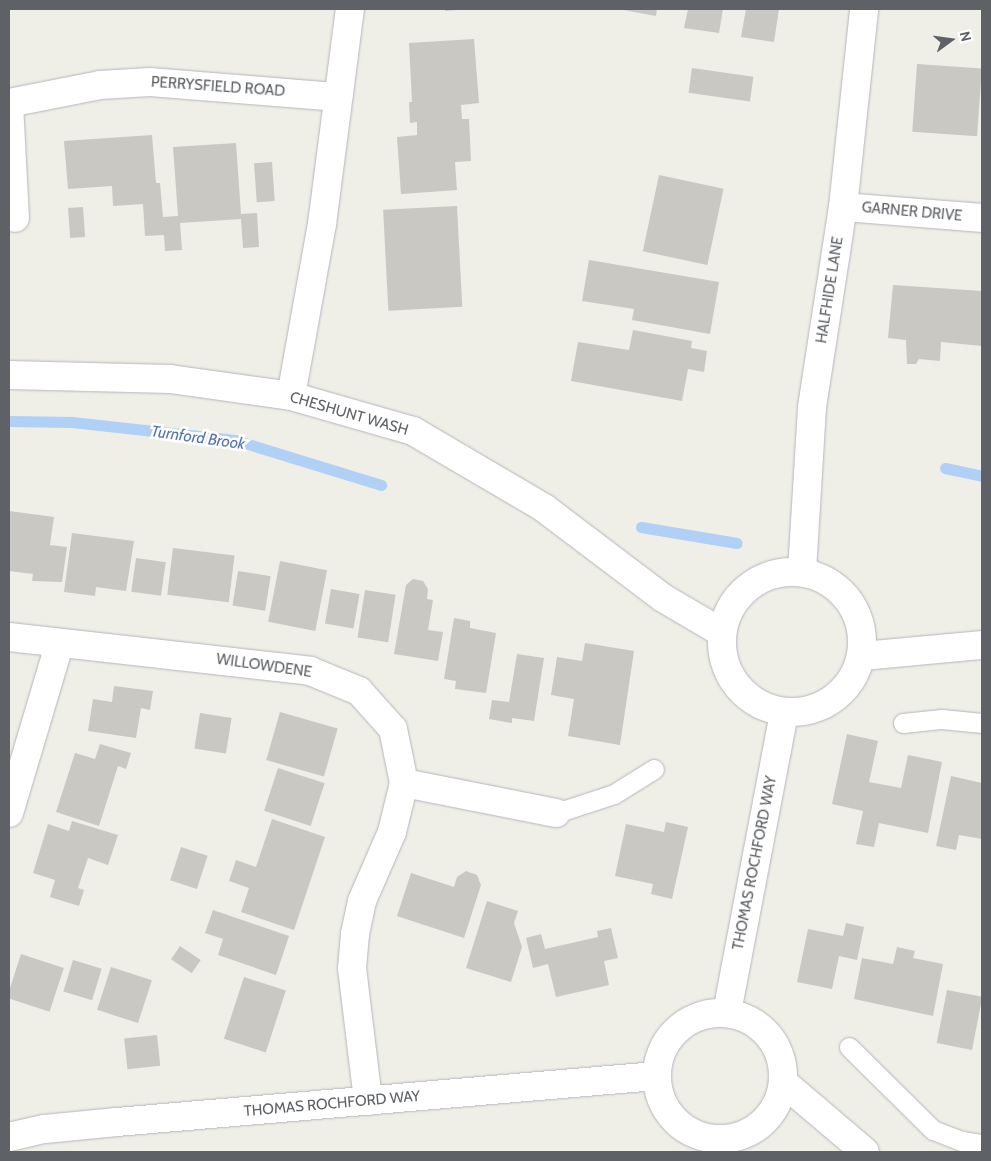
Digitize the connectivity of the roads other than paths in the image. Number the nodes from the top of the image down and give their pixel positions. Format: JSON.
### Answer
{"nodes":[{"id":1,"x":350,"y":9,"type":"edge"},
{"id":2,"x":864,"y":9,"type":"edge"},
{"id":3,"x":338,"y":97,"type":"junction"},
{"id":4,"x":9,"y":103,"type":"edge"},
{"id":5,"x":842,"y":207,"type":"junction"},
{"id":6,"x":15,"y":218,"type":"dead end"},
{"id":7,"x":982,"y":218,"type":"edge"},
{"id":8,"x":9,"y":375,"type":"edge"},
{"id":9,"x":291,"y":396,"type":"junction"},
{"id":10,"x":802,"y":571,"type":"junction"},
{"id":11,"x":721,"y":632,"type":"junction"},
{"id":12,"x":9,"y":637,"type":"edge"},
{"id":13,"x":59,"y":645,"type":"junction"},
{"id":14,"x":982,"y":645,"type":"edge"},
{"id":15,"x":863,"y":656,"type":"junction"},
{"id":16,"x":784,"y":714,"type":"junction"},
{"id":17,"x":982,"y":722,"type":"edge"},
{"id":18,"x":903,"y":724,"type":"dead end"},
{"id":19,"x":654,"y":769,"type":"dead end"},
{"id":20,"x":404,"y":783,"type":"junction"},
{"id":21,"x":9,"y":813,"type":"edge"},
{"id":22,"x":556,"y":813,"type":"joint"},
{"id":23,"x":727,"y":1012,"type":"junction"},
{"id":24,"x":849,"y":1047,"type":"dead end"},
{"id":25,"x":656,"y":1076,"type":"junction"},
{"id":26,"x":784,"y":1083,"type":"junction"},
{"id":27,"x":368,"y":1101,"type":"junction"},
{"id":28,"x":9,"y":1137,"type":"edge"},
{"id":29,"x":982,"y":1144,"type":"edge"},
{"id":30,"x":865,"y":1152,"type":"edge"}],
"edges":[{"from":1,"to":3,"type":"street"},
{"from":2,"to":5,"type":"street","name":"HALFHIDE LANE"},
{"from":3,"to":4,"type":"street","name":"PERRYSFIELD ROAD"},
{"from":3,"to":9,"type":"street"},
{"from":4,"to":6,"type":"street"},
{"from":5,"to":7,"type":"street","name":"GARNER DRIVE"},
{"from":5,"to":10,"type":"street","name":"HALFHIDE LANE"},
{"from":8,"to":9,"type":"street","name":"CHESHUNT WASH"},
{"from":9,"to":11,"type":"street","name":"CHESHUNT WASH"},
{"from":10,"to":11,"type":"street"},
{"from":10,"to":15,"type":"street"},
{"from":11,"to":16,"type":"street"},
{"from":12,"to":13,"type":"street","name":"WILLOWDENE"},
{"from":13,"to":20,"type":"street","name":"WILLOWDENE"},
{"from":13,"to":21,"type":"street"},
{"from":14,"to":15,"type":"street"},
{"from":15,"to":16,"type":"street"},
{"from":16,"to":23,"type":"street","name":"THOMAS ROCHFORD WAY"},
{"from":17,"to":18,"type":"lane"},
{"from":19,"to":22,"type":"lane"},
{"from":20,"to":22,"type":"street"},
{"from":20,"to":27,"type":"street","name":"WILLOWDENE"},
{"from":23,"to":25,"type":"street"},
{"from":23,"to":26,"type":"street"},
{"from":24,"to":29,"type":"lane"},
{"from":25,"to":26,"type":"street"},
{"from":25,"to":27,"type":"street","name":"THOMAS ROCHFORD WAY"},
{"from":26,"to":30,"type":"street"},
{"from":27,"to":28,"type":"street","name":"THOMAS ROCHFORD WAY"}]}
